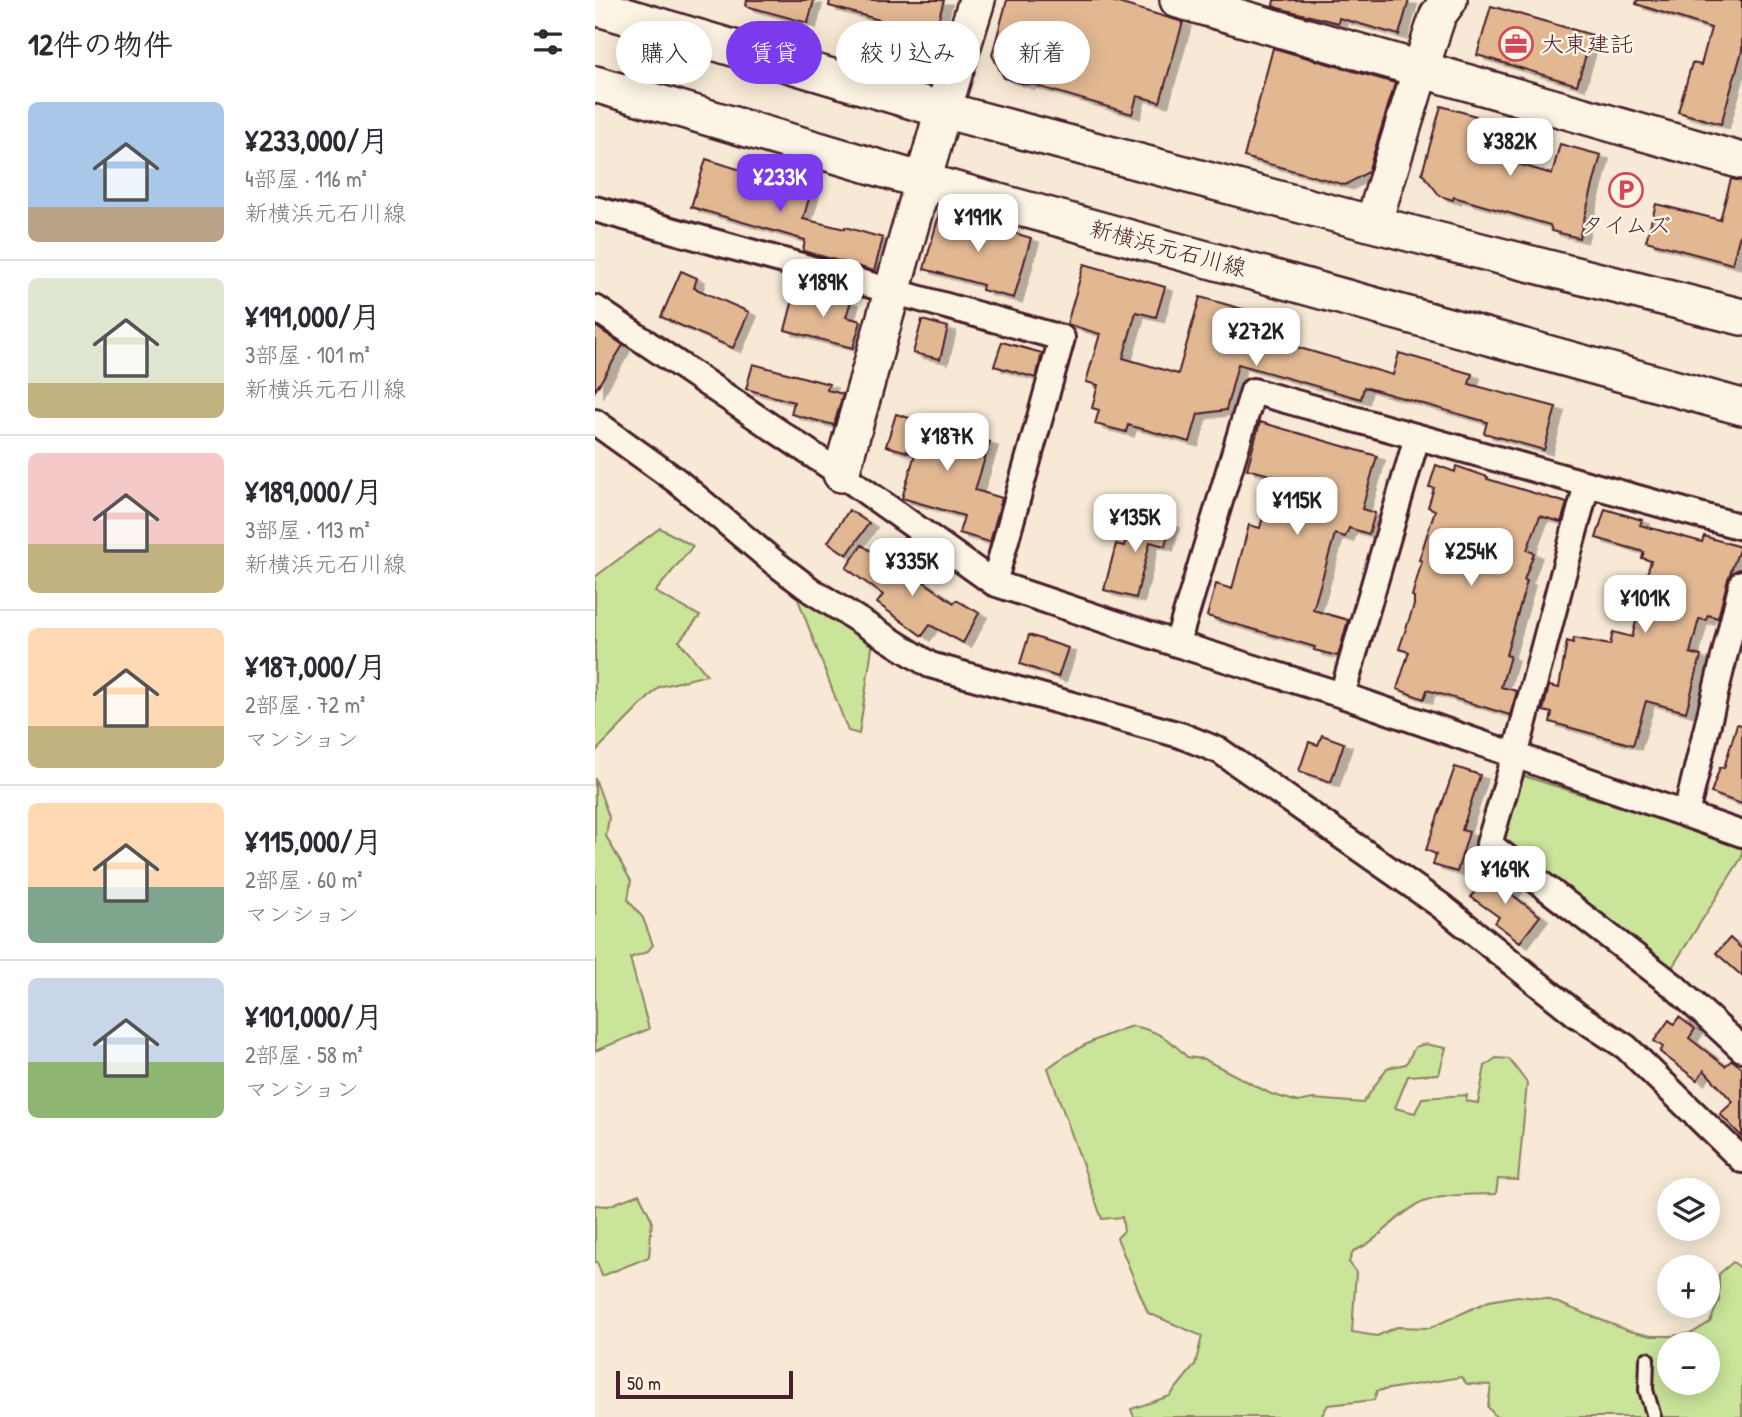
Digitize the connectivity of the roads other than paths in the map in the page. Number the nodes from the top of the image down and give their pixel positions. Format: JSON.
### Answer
{"nodes":[{"id":1,"x":977,"y":0,"type":"edge"},
{"id":2,"x":1178,"y":0,"type":"edge"},
{"id":3,"x":1449,"y":0,"type":"edge"},
{"id":4,"x":595,"y":8,"type":"edge"},
{"id":5,"x":1422,"y":68,"type":"junction"},
{"id":6,"x":595,"y":84,"type":"edge"},
{"id":7,"x":943,"y":110,"type":"junction"},
{"id":8,"x":1742,"y":161,"type":"edge"},
{"id":9,"x":923,"y":181,"type":"junction"},
{"id":10,"x":595,"y":209,"type":"edge"},
{"id":11,"x":1373,"y":224,"type":"junction"},
{"id":12,"x":893,"y":290,"type":"junction"},
{"id":13,"x":595,"y":308,"type":"edge"},
{"id":14,"x":1742,"y":317,"type":"edge"},
{"id":15,"x":1742,"y":407,"type":"edge"},
{"id":16,"x":595,"y":422,"type":"edge"},
{"id":17,"x":1417,"y":437,"type":"junction"},
{"id":18,"x":841,"y":474,"type":"junction"},
{"id":19,"x":1587,"y":484,"type":"junction"},
{"id":20,"x":1742,"y":527,"type":"edge"},
{"id":21,"x":994,"y":583,"type":"junction"},
{"id":22,"x":1742,"y":583,"type":"edge"},
{"id":23,"x":1177,"y":644,"type":"junction"},
{"id":24,"x":1342,"y":695,"type":"junction"},
{"id":25,"x":1515,"y":756,"type":"junction"},
{"id":26,"x":1686,"y":814,"type":"junction"},
{"id":27,"x":1742,"y":834,"type":"edge"},
{"id":28,"x":1489,"y":844,"type":"junction"},
{"id":29,"x":1474,"y":864,"type":"dead end"},
{"id":30,"x":1742,"y":1049,"type":"edge"},
{"id":31,"x":1742,"y":1160,"type":"edge"},
{"id":32,"x":1647,"y":1359,"type":"dead end"},
{"id":33,"x":1654,"y":1417,"type":"edge"}],
"edges":[{"from":1,"to":7,"type":"street"},
{"from":2,"to":5,"type":"street"},
{"from":3,"to":5,"type":"street"},
{"from":4,"to":7,"type":"street"},
{"from":5,"to":8,"type":"street"},
{"from":5,"to":11,"type":"street"},
{"from":6,"to":9,"type":"street","name":"新横浜元石川線"},
{"from":7,"to":9,"type":"street"},
{"from":7,"to":11,"type":"street"},
{"from":9,"to":12,"type":"street"},
{"from":9,"to":15,"type":"street","name":"新横浜元石川線"},
{"from":10,"to":12,"type":"street"},
{"from":11,"to":14,"type":"street"},
{"from":12,"to":18,"type":"street"},
{"from":12,"to":21,"type":"street"},
{"from":13,"to":18,"type":"street"},
{"from":16,"to":31,"type":"street"},
{"from":17,"to":19,"type":"street"},
{"from":17,"to":23,"type":"street"},
{"from":17,"to":24,"type":"street"},
{"from":18,"to":21,"type":"street"},
{"from":19,"to":20,"type":"street"},
{"from":19,"to":25,"type":"street"},
{"from":21,"to":23,"type":"street"},
{"from":22,"to":26,"type":"street"},
{"from":23,"to":24,"type":"street"},
{"from":24,"to":25,"type":"street"},
{"from":25,"to":26,"type":"street"},
{"from":25,"to":28,"type":"street"},
{"from":26,"to":27,"type":"street"},
{"from":28,"to":29,"type":"lane"},
{"from":28,"to":30,"type":"street"},
{"from":32,"to":33,"type":"lane"}]}
